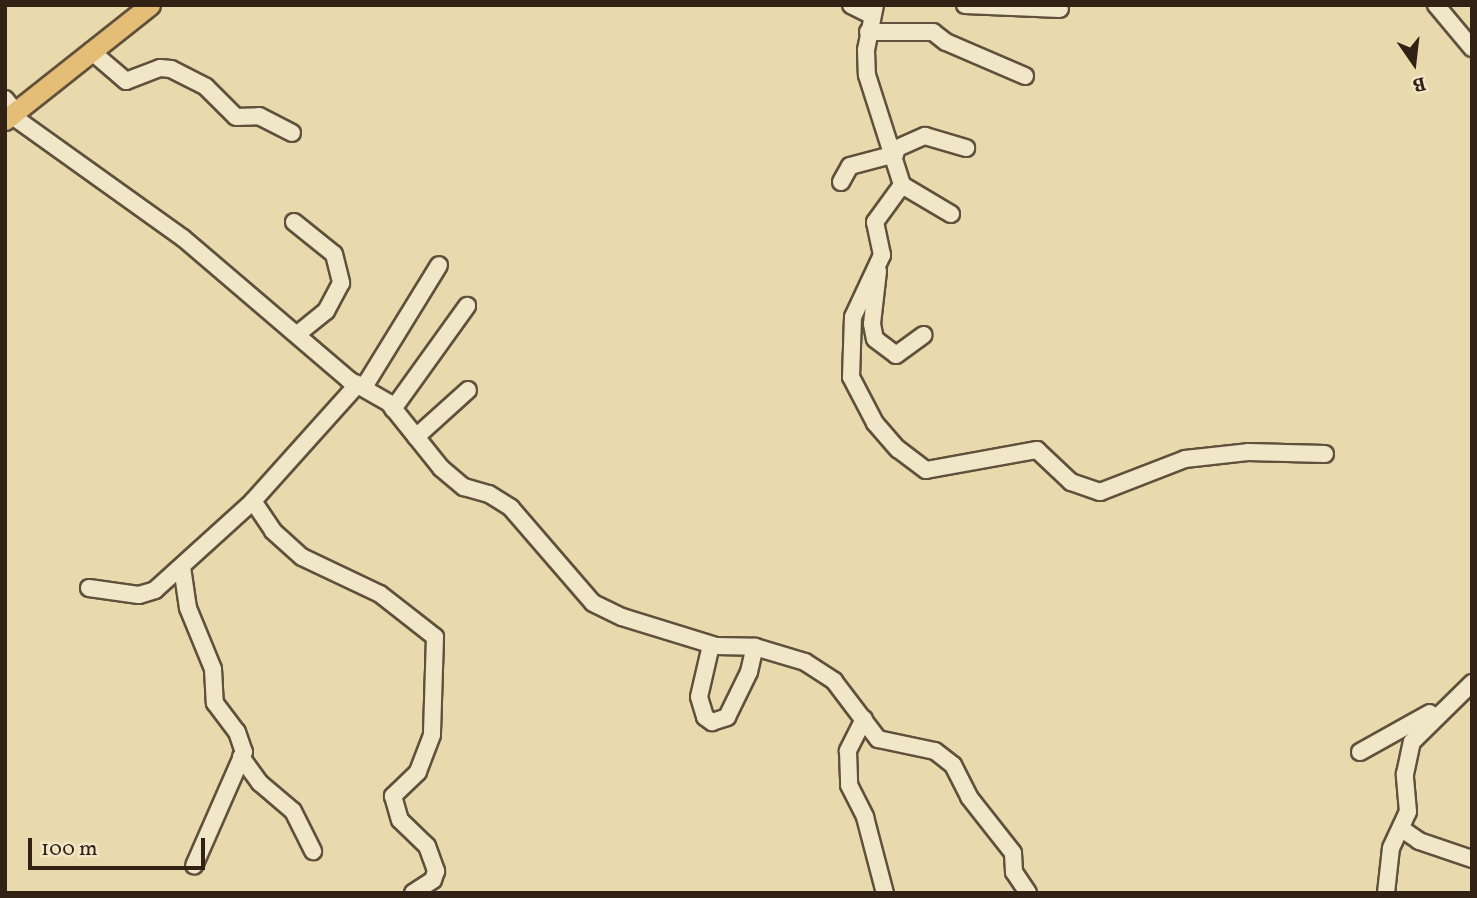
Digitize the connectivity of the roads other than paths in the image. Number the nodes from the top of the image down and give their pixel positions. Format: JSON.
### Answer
{"nodes":[{"id":1,"x":150,"y":5,"type":"edge"},
{"id":2,"x":851,"y":5,"type":"edge"},
{"id":3,"x":965,"y":5,"type":"edge"},
{"id":4,"x":1436,"y":5,"type":"edge"},
{"id":5,"x":1059,"y":9,"type":"dead end"},
{"id":6,"x":873,"y":10,"type":"edge"},
{"id":7,"x":868,"y":32,"type":"junction"},
{"id":8,"x":1472,"y":48,"type":"edge"},
{"id":9,"x":91,"y":51,"type":"junction"},
{"id":10,"x":1025,"y":76,"type":"dead end"},
{"id":11,"x":13,"y":110,"type":"edge"},
{"id":12,"x":292,"y":133,"type":"dead end"},
{"id":13,"x":966,"y":148,"type":"dead end"},
{"id":14,"x":894,"y":152,"type":"junction"},
{"id":15,"x":841,"y":181,"type":"dead end"},
{"id":16,"x":902,"y":185,"type":"junction"},
{"id":17,"x":951,"y":214,"type":"dead end"},
{"id":18,"x":295,"y":222,"type":"dead end"},
{"id":19,"x":439,"y":265,"type":"dead end"},
{"id":20,"x":878,"y":268,"type":"junction"},
{"id":21,"x":467,"y":306,"type":"dead end"},
{"id":22,"x":298,"y":334,"type":"junction"},
{"id":23,"x":925,"y":335,"type":"dead end"},
{"id":24,"x":361,"y":385,"type":"junction"},
{"id":25,"x":468,"y":390,"type":"dead end"},
{"id":26,"x":393,"y":409,"type":"junction"},
{"id":27,"x":416,"y":437,"type":"junction"},
{"id":28,"x":1325,"y":454,"type":"dead end"},
{"id":29,"x":253,"y":501,"type":"junction"},
{"id":30,"x":182,"y":567,"type":"junction"},
{"id":31,"x":89,"y":588,"type":"dead end"},
{"id":32,"x":711,"y":645,"type":"junction"},
{"id":33,"x":755,"y":647,"type":"junction"},
{"id":34,"x":1472,"y":683,"type":"edge"},
{"id":35,"x":1451,"y":706,"type":"junction"},
{"id":36,"x":864,"y":719,"type":"junction"},
{"id":37,"x":1360,"y":752,"type":"dead end"},
{"id":38,"x":241,"y":757,"type":"junction"},
{"id":39,"x":1402,"y":829,"type":"junction"},
{"id":40,"x":313,"y":851,"type":"dead end"},
{"id":41,"x":1472,"y":859,"type":"edge"},
{"id":42,"x":194,"y":866,"type":"dead end"},
{"id":43,"x":413,"y":893,"type":"edge"},
{"id":44,"x":886,"y":893,"type":"edge"},
{"id":45,"x":1028,"y":893,"type":"edge"},
{"id":46,"x":1386,"y":893,"type":"edge"}],
"edges":[{"from":1,"to":9,"type":"main road"},
{"from":2,"to":6,"type":"street"},
{"from":3,"to":5,"type":"street"},
{"from":4,"to":8,"type":"street"},
{"from":6,"to":7,"type":"street"},
{"from":7,"to":10,"type":"street"},
{"from":7,"to":14,"type":"street"},
{"from":9,"to":11,"type":"main road"},
{"from":9,"to":12,"type":"street"},
{"from":11,"to":22,"type":"street"},
{"from":13,"to":14,"type":"street"},
{"from":14,"to":15,"type":"street"},
{"from":14,"to":16,"type":"street"},
{"from":16,"to":17,"type":"street"},
{"from":16,"to":20,"type":"street"},
{"from":18,"to":22,"type":"street"},
{"from":19,"to":24,"type":"street"},
{"from":20,"to":23,"type":"street"},
{"from":20,"to":28,"type":"street"},
{"from":21,"to":26,"type":"street"},
{"from":22,"to":24,"type":"street"},
{"from":24,"to":26,"type":"street"},
{"from":24,"to":29,"type":"street"},
{"from":25,"to":27,"type":"street"},
{"from":26,"to":27,"type":"street"},
{"from":27,"to":32,"type":"street"},
{"from":29,"to":30,"type":"street"},
{"from":29,"to":43,"type":"street"},
{"from":30,"to":31,"type":"street"},
{"from":30,"to":38,"type":"street"},
{"from":32,"to":33,"type":"street"},
{"from":32,"to":33,"type":"street"},
{"from":33,"to":36,"type":"street"},
{"from":34,"to":35,"type":"street"},
{"from":35,"to":37,"type":"street"},
{"from":35,"to":39,"type":"street"},
{"from":36,"to":44,"type":"street"},
{"from":36,"to":45,"type":"street"},
{"from":38,"to":40,"type":"street"},
{"from":38,"to":42,"type":"street"},
{"from":39,"to":41,"type":"street"},
{"from":39,"to":46,"type":"street"}]}
